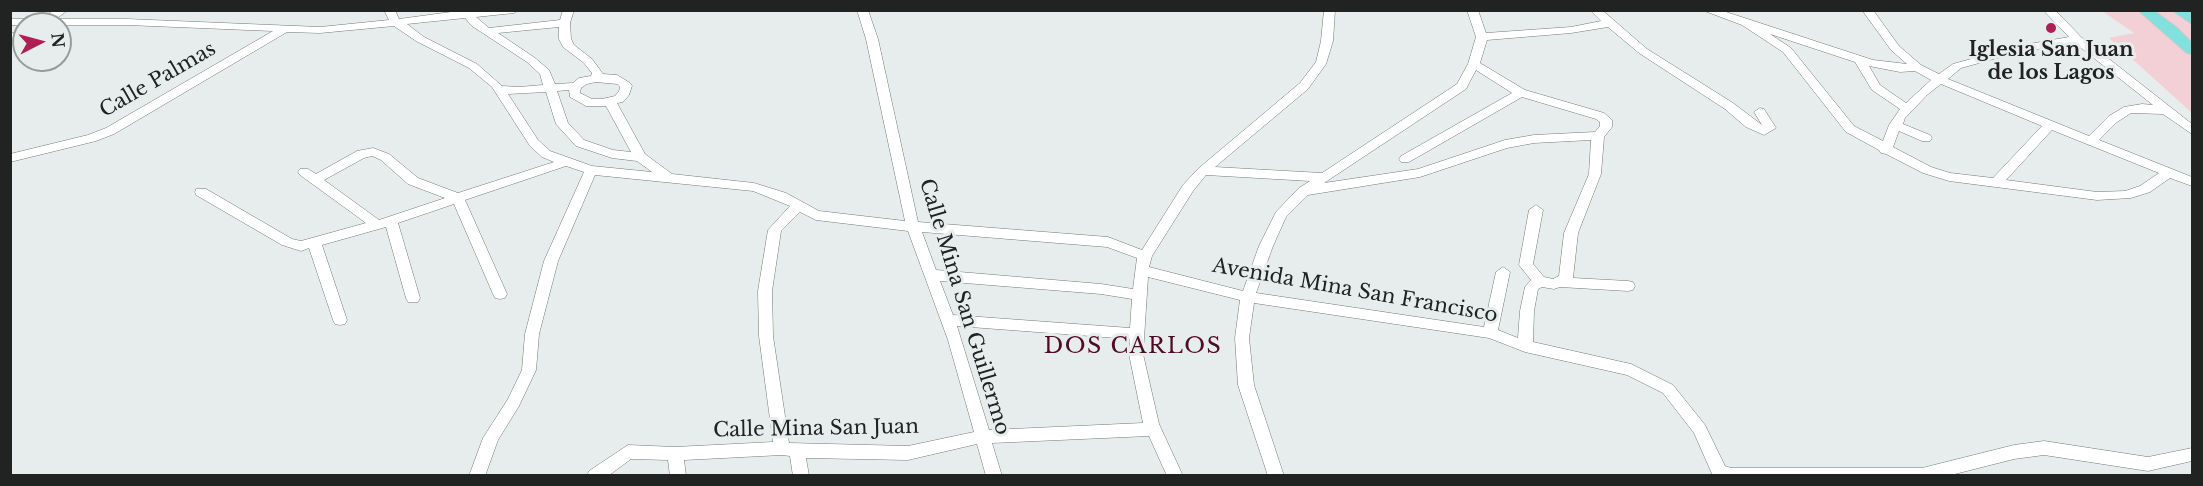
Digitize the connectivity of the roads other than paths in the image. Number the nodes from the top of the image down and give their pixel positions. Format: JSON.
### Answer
{"nodes":[{"id":1,"x":514,"y":10,"type":"edge"},
{"id":2,"x":569,"y":10,"type":"edge"},
{"id":3,"x":862,"y":10,"type":"edge"},
{"id":4,"x":1330,"y":10,"type":"edge"},
{"id":5,"x":1472,"y":10,"type":"edge"},
{"id":6,"x":1595,"y":10,"type":"edge"},
{"id":7,"x":1707,"y":10,"type":"edge"},
{"id":8,"x":1867,"y":10,"type":"edge"},
{"id":9,"x":2048,"y":10,"type":"edge"},
{"id":10,"x":2144,"y":10,"type":"edge"},
{"id":11,"x":2178,"y":10,"type":"edge"},
{"id":12,"x":470,"y":13,"type":"edge"},
{"id":13,"x":392,"y":16,"type":"edge"},
{"id":14,"x":2193,"y":20,"type":"edge"},
{"id":15,"x":72,"y":23,"type":"edge"},
{"id":16,"x":564,"y":23,"type":"junction"},
{"id":17,"x":1611,"y":23,"type":"junction"},
{"id":18,"x":1747,"y":24,"type":"junction"},
{"id":19,"x":284,"y":30,"type":"junction"},
{"id":20,"x":488,"y":31,"type":"junction"},
{"id":21,"x":1482,"y":37,"type":"junction"},
{"id":22,"x":2077,"y":39,"type":"junction"},
{"id":23,"x":2193,"y":50,"type":"edge"},
{"id":24,"x":1859,"y":59,"type":"junction"},
{"id":25,"x":1474,"y":64,"type":"junction"},
{"id":26,"x":1917,"y":67,"type":"junction"},
{"id":27,"x":596,"y":78,"type":"junction"},
{"id":28,"x":1938,"y":79,"type":"junction"},
{"id":29,"x":576,"y":86,"type":"junction"},
{"id":30,"x":548,"y":88,"type":"junction"},
{"id":31,"x":499,"y":89,"type":"junction"},
{"id":32,"x":1521,"y":93,"type":"junction"},
{"id":33,"x":610,"y":102,"type":"junction"},
{"id":34,"x":1907,"y":110,"type":"junction"},
{"id":35,"x":2168,"y":111,"type":"junction"},
{"id":36,"x":1760,"y":112,"type":"dead end"},
{"id":37,"x":2050,"y":124,"type":"junction"},
{"id":38,"x":1895,"y":125,"type":"junction"},
{"id":39,"x":2193,"y":130,"type":"edge"},
{"id":40,"x":1598,"y":136,"type":"junction"},
{"id":41,"x":1926,"y":138,"type":"dead end"},
{"id":42,"x":2091,"y":141,"type":"junction"},
{"id":43,"x":1885,"y":150,"type":"junction"},
{"id":44,"x":640,"y":157,"type":"junction"},
{"id":45,"x":10,"y":158,"type":"edge"},
{"id":46,"x":1405,"y":159,"type":"dead end"},
{"id":47,"x":566,"y":162,"type":"junction"},
{"id":48,"x":591,"y":170,"type":"junction"},
{"id":49,"x":1203,"y":171,"type":"junction"},
{"id":50,"x":2170,"y":172,"type":"junction"},
{"id":51,"x":1321,"y":177,"type":"junction"},
{"id":52,"x":668,"y":178,"type":"junction"},
{"id":53,"x":1998,"y":182,"type":"junction"},
{"id":54,"x":2193,"y":182,"type":"edge"},
{"id":55,"x":1304,"y":191,"type":"junction"},
{"id":56,"x":201,"y":192,"type":"dead end"},
{"id":57,"x":458,"y":198,"type":"junction"},
{"id":58,"x":798,"y":206,"type":"junction"},
{"id":59,"x":1536,"y":210,"type":"dead end"},
{"id":60,"x":391,"y":220,"type":"junction"},
{"id":61,"x":912,"y":224,"type":"junction"},
{"id":62,"x":377,"y":225,"type":"junction"},
{"id":63,"x":315,"y":245,"type":"junction"},
{"id":64,"x":1143,"y":263,"type":"junction"},
{"id":65,"x":1503,"y":272,"type":"dead end"},
{"id":66,"x":930,"y":275,"type":"junction"},
{"id":67,"x":1540,"y":281,"type":"junction"},
{"id":68,"x":1562,"y":283,"type":"junction"},
{"id":69,"x":1628,"y":286,"type":"dead end"},
{"id":70,"x":500,"y":294,"type":"dead end"},
{"id":71,"x":1141,"y":295,"type":"junction"},
{"id":72,"x":1248,"y":297,"type":"junction"},
{"id":73,"x":413,"y":298,"type":"dead end"},
{"id":74,"x":340,"y":320,"type":"dead end"},
{"id":75,"x":947,"y":320,"type":"junction"},
{"id":76,"x":1490,"y":333,"type":"junction"},
{"id":77,"x":1137,"y":334,"type":"junction"},
{"id":78,"x":1525,"y":346,"type":"junction"},
{"id":79,"x":1153,"y":429,"type":"junction"},
{"id":80,"x":981,"y":437,"type":"junction"},
{"id":81,"x":790,"y":449,"type":"junction"},
{"id":82,"x":675,"y":454,"type":"junction"},
{"id":83,"x":2193,"y":455,"type":"edge"},
{"id":84,"x":1936,"y":474,"type":"edge"},
{"id":85,"x":477,"y":476,"type":"edge"},
{"id":86,"x":595,"y":476,"type":"edge"},
{"id":87,"x":678,"y":476,"type":"edge"},
{"id":88,"x":801,"y":476,"type":"edge"},
{"id":89,"x":994,"y":476,"type":"edge"},
{"id":90,"x":1175,"y":476,"type":"edge"},
{"id":91,"x":1276,"y":476,"type":"edge"}],
"edges":[{"from":1,"to":12,"type":"street"},
{"from":2,"to":16,"type":"street"},
{"from":3,"to":61,"type":"street","name":"Calle Mina San Guillermo"},
{"from":4,"to":49,"type":"street"},
{"from":5,"to":21,"type":"street"},
{"from":6,"to":17,"type":"street"},
{"from":7,"to":18,"type":"street"},
{"from":8,"to":26,"type":"street"},
{"from":9,"to":22,"type":"street"},
{"from":10,"to":23,"type":"main road"},
{"from":11,"to":14,"type":"main road"},
{"from":12,"to":13,"type":"street"},
{"from":12,"to":20,"type":"street"},
{"from":13,"to":19,"type":"street"},
{"from":13,"to":31,"type":"street","name":"Avenida Mina San Francisco"},
{"from":15,"to":19,"type":"street"},
{"from":16,"to":20,"type":"street"},
{"from":16,"to":27,"type":"street"},
{"from":17,"to":21,"type":"street"},
{"from":17,"to":36,"type":"street"},
{"from":18,"to":24,"type":"street"},
{"from":18,"to":43,"type":"street"},
{"from":19,"to":45,"type":"street","name":"Calle Palmas"},
{"from":20,"to":30,"type":"street"},
{"from":21,"to":25,"type":"street"},
{"from":22,"to":28,"type":"street"},
{"from":22,"to":35,"type":"street"},
{"from":24,"to":26,"type":"street"},
{"from":24,"to":34,"type":"street"},
{"from":25,"to":32,"type":"street"},
{"from":25,"to":51,"type":"street"},
{"from":26,"to":28,"type":"street"},
{"from":27,"to":29,"type":"street"},
{"from":27,"to":33,"type":"street"},
{"from":28,"to":34,"type":"street"},
{"from":28,"to":37,"type":"street"},
{"from":29,"to":30,"type":"street"},
{"from":29,"to":33,"type":"street"},
{"from":30,"to":31,"type":"street"},
{"from":30,"to":44,"type":"street"},
{"from":31,"to":47,"type":"street","name":"Avenida Mina San Francisco"},
{"from":32,"to":40,"type":"street"},
{"from":32,"to":46,"type":"street"},
{"from":33,"to":44,"type":"street"},
{"from":34,"to":38,"type":"street"},
{"from":35,"to":39,"type":"street"},
{"from":35,"to":42,"type":"street"},
{"from":37,"to":42,"type":"street"},
{"from":37,"to":53,"type":"street"},
{"from":38,"to":41,"type":"street"},
{"from":38,"to":43,"type":"street"},
{"from":40,"to":55,"type":"street"},
{"from":40,"to":68,"type":"street"},
{"from":42,"to":50,"type":"street"},
{"from":43,"to":53,"type":"street"},
{"from":44,"to":52,"type":"street"},
{"from":47,"to":48,"type":"street","name":"Avenida Mina San Francisco"},
{"from":47,"to":57,"type":"street"},
{"from":48,"to":52,"type":"street","name":"Avenida Mina San Francisco"},
{"from":48,"to":85,"type":"street"},
{"from":49,"to":51,"type":"street"},
{"from":49,"to":64,"type":"street"},
{"from":50,"to":53,"type":"street"},
{"from":50,"to":54,"type":"street"},
{"from":51,"to":55,"type":"street"},
{"from":52,"to":58,"type":"street","name":"Avenida Mina San Francisco"},
{"from":55,"to":72,"type":"street"},
{"from":56,"to":63,"type":"street"},
{"from":57,"to":60,"type":"street"},
{"from":57,"to":62,"type":"street"},
{"from":57,"to":70,"type":"street"},
{"from":58,"to":61,"type":"street","name":"Avenida Mina San Francisco"},
{"from":58,"to":81,"type":"street"},
{"from":59,"to":67,"type":"street"},
{"from":60,"to":62,"type":"street"},
{"from":60,"to":73,"type":"street"},
{"from":61,"to":64,"type":"street","name":"Avenida Mina San Francisco"},
{"from":61,"to":66,"type":"street","name":"Calle Mina San Guillermo"},
{"from":62,"to":63,"type":"street"},
{"from":63,"to":74,"type":"street"},
{"from":64,"to":71,"type":"street"},
{"from":64,"to":72,"type":"street","name":"Avenida Mina San Francisco"},
{"from":65,"to":76,"type":"street"},
{"from":66,"to":71,"type":"street"},
{"from":66,"to":75,"type":"street","name":"Calle Mina San Guillermo"},
{"from":67,"to":68,"type":"street"},
{"from":67,"to":78,"type":"street"},
{"from":68,"to":69,"type":"street"},
{"from":71,"to":77,"type":"street"},
{"from":72,"to":76,"type":"street","name":"Avenida Mina San Francisco"},
{"from":72,"to":91,"type":"street"},
{"from":75,"to":77,"type":"street"},
{"from":75,"to":80,"type":"street","name":"Calle Mina San Guillermo"},
{"from":76,"to":78,"type":"street","name":"Avenida Mina San Francisco"},
{"from":77,"to":79,"type":"street"},
{"from":78,"to":84,"type":"street","name":"Avenida Mina San Francisco"},
{"from":79,"to":80,"type":"street","name":"Calle Mina San Juan"},
{"from":79,"to":90,"type":"street"},
{"from":80,"to":81,"type":"street","name":"Calle Mina San Juan"},
{"from":80,"to":89,"type":"street","name":"Calle Mina San Guillermo"},
{"from":81,"to":82,"type":"street","name":"Calle Mina San Juan"},
{"from":81,"to":88,"type":"street"},
{"from":82,"to":86,"type":"street","name":"Calle Mina San Juan"},
{"from":82,"to":87,"type":"street"},
{"from":83,"to":84,"type":"street","name":"Avenida Mina San Francisco"}]}
